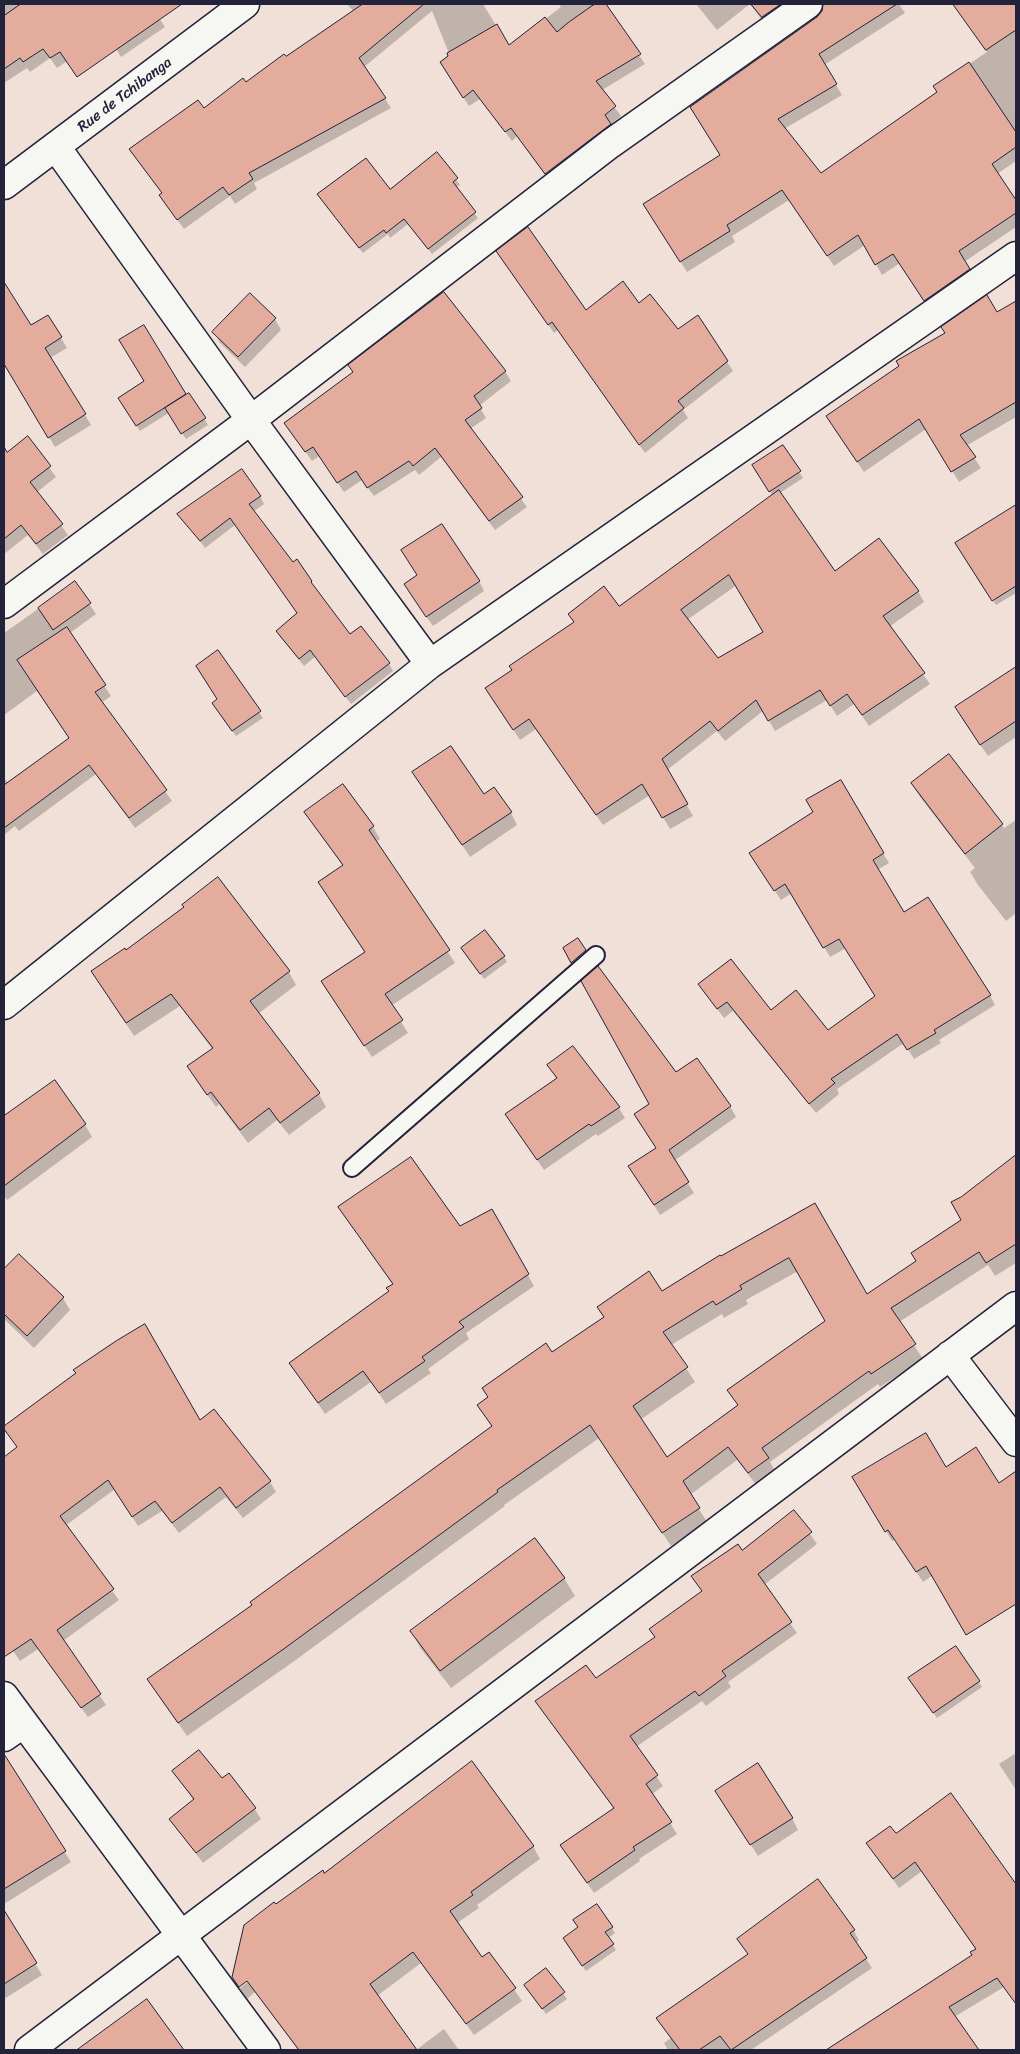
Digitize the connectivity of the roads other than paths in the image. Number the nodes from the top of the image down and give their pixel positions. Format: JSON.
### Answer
{"nodes":[{"id":1,"x":245,"y":4,"type":"edge"},
{"id":2,"x":808,"y":4,"type":"edge"},
{"id":3,"x":56,"y":147,"type":"junction"},
{"id":4,"x":4,"y":185,"type":"edge"},
{"id":5,"x":1016,"y":256,"type":"edge"},
{"id":6,"x":251,"y":420,"type":"junction"},
{"id":7,"x":4,"y":604,"type":"edge"},
{"id":8,"x":430,"y":664,"type":"junction"},
{"id":9,"x":596,"y":955,"type":"dead end"},
{"id":10,"x":4,"y":1005,"type":"edge"},
{"id":11,"x":352,"y":1168,"type":"dead end"},
{"id":12,"x":1016,"y":1306,"type":"edge"},
{"id":13,"x":950,"y":1355,"type":"junction"},
{"id":14,"x":1016,"y":1442,"type":"edge"},
{"id":15,"x":4,"y":1696,"type":"edge"},
{"id":16,"x":14,"y":1730,"type":"edge"},
{"id":17,"x":182,"y":1936,"type":"junction"},
{"id":18,"x":29,"y":2050,"type":"edge"},
{"id":19,"x":266,"y":2050,"type":"edge"}],
"edges":[{"from":1,"to":3,"type":"street","name":"Rue de Tchibanga"},
{"from":2,"to":6,"type":"street"},
{"from":3,"to":4,"type":"street","name":"Rue de Tchibanga"},
{"from":3,"to":6,"type":"street"},
{"from":5,"to":8,"type":"street"},
{"from":6,"to":7,"type":"street"},
{"from":6,"to":8,"type":"street"},
{"from":8,"to":10,"type":"street"},
{"from":9,"to":11,"type":"lane"},
{"from":12,"to":13,"type":"street"},
{"from":13,"to":14,"type":"street"},
{"from":13,"to":17,"type":"street"},
{"from":15,"to":16,"type":"street"},
{"from":16,"to":17,"type":"street"},
{"from":17,"to":18,"type":"street"},
{"from":17,"to":19,"type":"street"}]}
